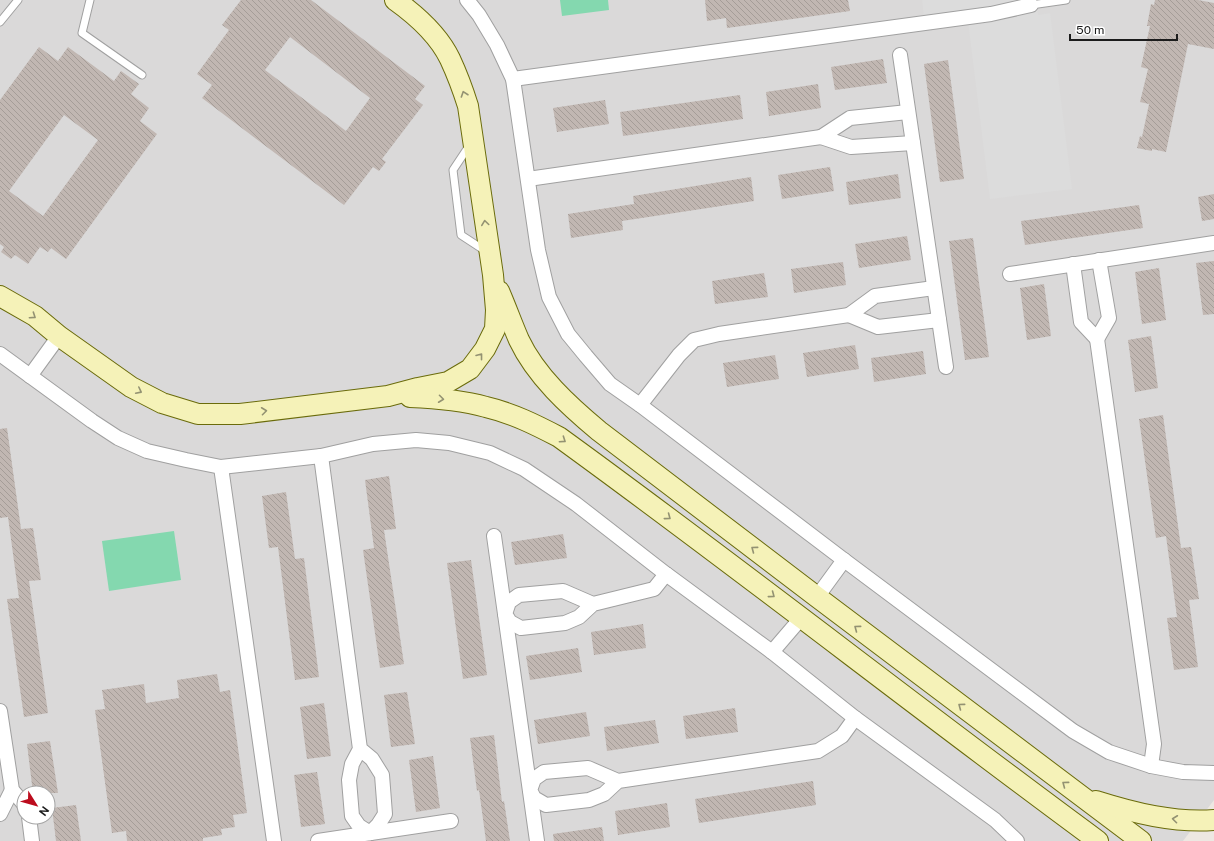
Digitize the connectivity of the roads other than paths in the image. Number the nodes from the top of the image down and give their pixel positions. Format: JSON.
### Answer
{"nodes":[{"id":1,"x":18,"y":0,"type":"edge"},
{"id":2,"x":90,"y":0,"type":"edge"},
{"id":3,"x":395,"y":0,"type":"edge"},
{"id":4,"x":467,"y":0,"type":"edge"},
{"id":5,"x":1066,"y":0,"type":"edge"},
{"id":6,"x":1031,"y":5,"type":"joint"},
{"id":7,"x":0,"y":22,"type":"edge"},
{"id":8,"x":900,"y":55,"type":"dead end"},
{"id":9,"x":142,"y":75,"type":"dead end"},
{"id":10,"x":513,"y":79,"type":"junction"},
{"id":11,"x":908,"y":112,"type":"junction"},
{"id":12,"x":821,"y":137,"type":"junction"},
{"id":13,"x":913,"y":143,"type":"junction"},
{"id":14,"x":528,"y":179,"type":"junction"},
{"id":15,"x":1214,"y":243,"type":"edge"},
{"id":16,"x":1099,"y":260,"type":"junction"},
{"id":17,"x":1073,"y":264,"type":"junction"},
{"id":18,"x":1010,"y":274,"type":"dead end"},
{"id":19,"x":493,"y":275,"type":"junction"},
{"id":20,"x":934,"y":288,"type":"junction"},
{"id":21,"x":0,"y":296,"type":"edge"},
{"id":22,"x":849,"y":315,"type":"junction"},
{"id":23,"x":939,"y":320,"type":"junction"},
{"id":24,"x":59,"y":336,"type":"junction"},
{"id":25,"x":1097,"y":339,"type":"junction"},
{"id":26,"x":0,"y":354,"type":"edge"},
{"id":27,"x":946,"y":367,"type":"dead end"},
{"id":28,"x":30,"y":376,"type":"junction"},
{"id":29,"x":388,"y":396,"type":"junction"},
{"id":30,"x":640,"y":405,"type":"junction"},
{"id":31,"x":321,"y":456,"type":"junction"},
{"id":32,"x":221,"y":467,"type":"junction"},
{"id":33,"x":494,"y":536,"type":"dead end"},
{"id":34,"x":844,"y":560,"type":"junction"},
{"id":35,"x":666,"y":574,"type":"junction"},
{"id":36,"x":816,"y":597,"type":"junction"},
{"id":37,"x":593,"y":604,"type":"junction"},
{"id":38,"x":505,"y":614,"type":"junction"},
{"id":39,"x":802,"y":617,"type":"junction"},
{"id":40,"x":772,"y":652,"type":"junction"},
{"id":41,"x":0,"y":711,"type":"edge"},
{"id":42,"x":855,"y":718,"type":"junction"},
{"id":43,"x":360,"y":749,"type":"junction"},
{"id":44,"x":1151,"y":766,"type":"junction"},
{"id":45,"x":1214,"y":773,"type":"edge"},
{"id":46,"x":618,"y":781,"type":"junction"},
{"id":47,"x":12,"y":790,"type":"junction"},
{"id":48,"x":530,"y":790,"type":"junction"},
{"id":49,"x":16,"y":795,"type":"edge"},
{"id":50,"x":1082,"y":796,"type":"junction"},
{"id":51,"x":1038,"y":797,"type":"junction"},
{"id":52,"x":0,"y":814,"type":"edge"},
{"id":53,"x":1214,"y":820,"type":"edge"},
{"id":54,"x":451,"y":821,"type":"dead end"},
{"id":55,"x":30,"y":825,"type":"edge"},
{"id":56,"x":370,"y":833,"type":"junction"},
{"id":57,"x":32,"y":841,"type":"edge"},
{"id":58,"x":274,"y":841,"type":"edge"},
{"id":59,"x":318,"y":841,"type":"edge"},
{"id":60,"x":538,"y":841,"type":"edge"},
{"id":61,"x":1017,"y":841,"type":"edge"},
{"id":62,"x":1082,"y":841,"type":"edge"},
{"id":63,"x":1098,"y":841,"type":"edge"},
{"id":64,"x":1141,"y":841,"type":"edge"}],
"edges":[{"from":1,"to":7,"type":"lane"},
{"from":2,"to":9,"type":"lane"},
{"from":19,"to":3,"type":"main road","one_way":true},
{"from":4,"to":10,"type":"street"},
{"from":5,"to":6,"type":"lane"},
{"from":6,"to":10,"type":"street"},
{"from":8,"to":11,"type":"street"},
{"from":10,"to":14,"type":"street"},
{"from":11,"to":12,"type":"street"},
{"from":11,"to":13,"type":"street"},
{"from":12,"to":13,"type":"street"},
{"from":12,"to":14,"type":"street"},
{"from":13,"to":20,"type":"street"},
{"from":14,"to":30,"type":"street"},
{"from":15,"to":16,"type":"street"},
{"from":16,"to":17,"type":"street"},
{"from":16,"to":25,"type":"street"},
{"from":17,"to":18,"type":"street"},
{"from":17,"to":25,"type":"street"},
{"from":29,"to":19,"type":"main road","one_way":true},
{"from":36,"to":19,"type":"main road","one_way":true},
{"from":20,"to":22,"type":"street"},
{"from":20,"to":23,"type":"street"},
{"from":21,"to":24,"type":"main road","one_way":true},
{"from":22,"to":23,"type":"street"},
{"from":22,"to":30,"type":"street"},
{"from":23,"to":27,"type":"street"},
{"from":24,"to":28,"type":"street"},
{"from":24,"to":29,"type":"main road","one_way":true},
{"from":25,"to":44,"type":"street"},
{"from":26,"to":28,"type":"street"},
{"from":28,"to":32,"type":"street"},
{"from":29,"to":39,"type":"main road","one_way":true},
{"from":30,"to":34,"type":"street"},
{"from":31,"to":32,"type":"street"},
{"from":31,"to":35,"type":"street"},
{"from":31,"to":43,"type":"street"},
{"from":32,"to":58,"type":"street"},
{"from":33,"to":38,"type":"street"},
{"from":34,"to":36,"type":"street"},
{"from":34,"to":44,"type":"street"},
{"from":35,"to":37,"type":"street"},
{"from":35,"to":40,"type":"street"},
{"from":50,"to":36,"type":"main road","one_way":true},
{"from":37,"to":38,"type":"street"},
{"from":37,"to":38,"type":"street"},
{"from":38,"to":48,"type":"street"},
{"from":39,"to":40,"type":"street"},
{"from":39,"to":51,"type":"main road"},
{"from":40,"to":42,"type":"street"},
{"from":41,"to":47,"type":"street"},
{"from":42,"to":46,"type":"street"},
{"from":42,"to":61,"type":"street"},
{"from":43,"to":56,"type":"street"},
{"from":43,"to":56,"type":"street"},
{"from":44,"to":45,"type":"street"},
{"from":46,"to":48,"type":"street"},
{"from":46,"to":48,"type":"street"},
{"from":47,"to":49,"type":"street"},
{"from":47,"to":52,"type":"street"},
{"from":48,"to":60,"type":"street"},
{"from":53,"to":50,"type":"main road","one_way":true},
{"from":50,"to":64,"type":"main road"},
{"from":51,"to":62,"type":"main road"},
{"from":51,"to":63,"type":"main road"},
{"from":54,"to":56,"type":"street"},
{"from":55,"to":57,"type":"street"},
{"from":56,"to":59,"type":"street"}]}
